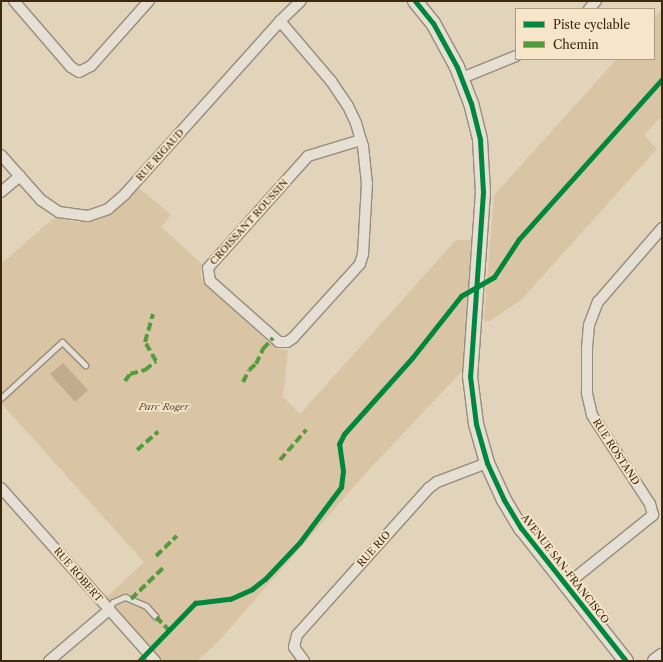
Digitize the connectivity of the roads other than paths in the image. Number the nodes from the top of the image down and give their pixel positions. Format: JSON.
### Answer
{"nodes":[{"id":1,"x":14,"y":1,"type":"edge"},
{"id":2,"x":149,"y":1,"type":"edge"},
{"id":3,"x":301,"y":1,"type":"edge"},
{"id":4,"x":415,"y":1,"type":"edge"},
{"id":5,"x":280,"y":22,"type":"junction"},
{"id":6,"x":515,"y":56,"type":"edge"},
{"id":7,"x":462,"y":78,"type":"junction"},
{"id":8,"x":361,"y":140,"type":"junction"},
{"id":9,"x":1,"y":155,"type":"edge"},
{"id":10,"x":20,"y":176,"type":"junction"},
{"id":11,"x":1,"y":192,"type":"edge"},
{"id":12,"x":662,"y":228,"type":"edge"},
{"id":13,"x":85,"y":365,"type":"dead end"},
{"id":14,"x":1,"y":398,"type":"edge"},
{"id":15,"x":487,"y":463,"type":"junction"},
{"id":16,"x":1,"y":488,"type":"edge"},
{"id":17,"x":566,"y":585,"type":"junction"},
{"id":18,"x":109,"y":610,"type":"junction"},
{"id":19,"x":156,"y":617,"type":"dead end"},
{"id":20,"x":662,"y":656,"type":"edge"},
{"id":21,"x":49,"y":661,"type":"edge"},
{"id":22,"x":155,"y":661,"type":"edge"},
{"id":23,"x":304,"y":661,"type":"edge"},
{"id":24,"x":626,"y":661,"type":"edge"},
{"id":25,"x":655,"y":661,"type":"edge"}],
"edges":[{"from":1,"to":2,"type":"street"},
{"from":3,"to":5,"type":"street","name":"RUE RIGAUD"},
{"from":4,"to":7,"type":"street","name":"AVENUE SAN-FRANCISCO"},
{"from":5,"to":8,"type":"street","name":"CROISSANT ROUSSIN"},
{"from":5,"to":10,"type":"street","name":"RUE RIGAUD"},
{"from":6,"to":7,"type":"street"},
{"from":7,"to":15,"type":"street","name":"AVENUE SAN-FRANCISCO"},
{"from":8,"to":8,"type":"street","name":"CROISSANT ROUSSIN"},
{"from":9,"to":10,"type":"street","name":"RUE RIGAUD"},
{"from":10,"to":11,"type":"street"},
{"from":12,"to":17,"type":"street","name":"RUE ROSTAND"},
{"from":13,"to":14,"type":"lane"},
{"from":15,"to":17,"type":"street","name":"AVENUE SAN-FRANCISCO"},
{"from":15,"to":23,"type":"street","name":"RUE RIO"},
{"from":16,"to":18,"type":"street","name":"RUE ROBERT"},
{"from":17,"to":24,"type":"street","name":"AVENUE SAN-FRANCISCO"},
{"from":18,"to":19,"type":"lane"},
{"from":18,"to":21,"type":"street"},
{"from":18,"to":22,"type":"street","name":"RUE ROBERT"},
{"from":20,"to":25,"type":"street"}]}
